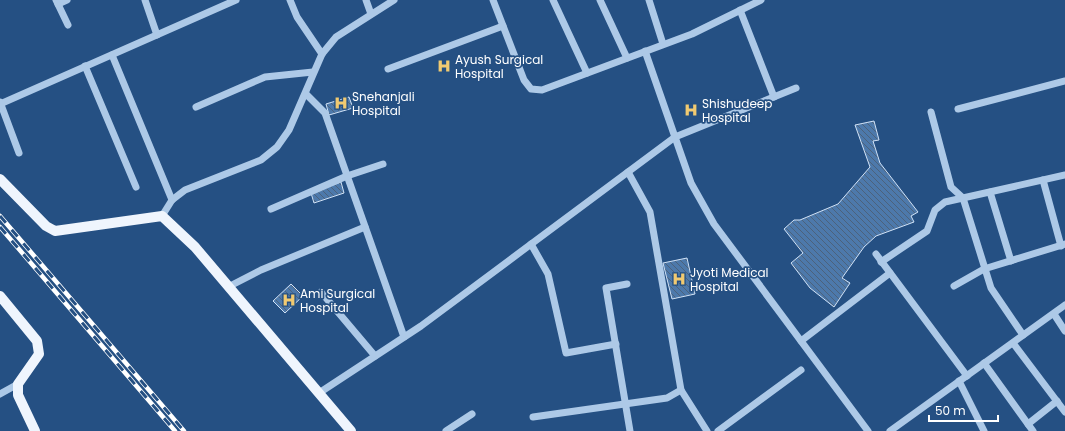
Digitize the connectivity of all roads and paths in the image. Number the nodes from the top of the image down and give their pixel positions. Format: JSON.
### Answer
{"nodes":[{"id":1,"x":67,"y":0,"type":"edge"},
{"id":2,"x":145,"y":0,"type":"edge"},
{"id":3,"x":236,"y":0,"type":"edge"},
{"id":4,"x":290,"y":0,"type":"edge"},
{"id":5,"x":366,"y":0,"type":"edge"},
{"id":6,"x":394,"y":0,"type":"edge"},
{"id":7,"x":492,"y":0,"type":"edge"},
{"id":8,"x":553,"y":0,"type":"edge"},
{"id":9,"x":600,"y":0,"type":"edge"},
{"id":10,"x":649,"y":0,"type":"edge"},
{"id":11,"x":761,"y":0,"type":"edge"},
{"id":12,"x":57,"y":2,"type":"edge"},
{"id":13,"x":740,"y":10,"type":"junction"},
{"id":14,"x":371,"y":14,"type":"junction"},
{"id":15,"x":68,"y":25,"type":"dead end"},
{"id":16,"x":503,"y":26,"type":"junction"},
{"id":17,"x":157,"y":35,"type":"junction"},
{"id":18,"x":663,"y":44,"type":"junction"},
{"id":19,"x":645,"y":51,"type":"junction"},
{"id":20,"x":322,"y":54,"type":"junction"},
{"id":21,"x":112,"y":55,"type":"junction"},
{"id":22,"x":627,"y":58,"type":"junction"},
{"id":23,"x":85,"y":66,"type":"junction"},
{"id":24,"x":388,"y":69,"type":"dead end"},
{"id":25,"x":313,"y":72,"type":"junction"},
{"id":26,"x":587,"y":73,"type":"junction"},
{"id":27,"x":1065,"y":81,"type":"edge"},
{"id":28,"x":796,"y":88,"type":"dead end"},
{"id":29,"x":306,"y":94,"type":"junction"},
{"id":30,"x":774,"y":97,"type":"junction"},
{"id":31,"x":0,"y":103,"type":"edge"},
{"id":32,"x":196,"y":107,"type":"dead end"},
{"id":33,"x":958,"y":109,"type":"dead end"},
{"id":34,"x":931,"y":112,"type":"dead end"},
{"id":35,"x":675,"y":137,"type":"junction"},
{"id":36,"x":19,"y":153,"type":"dead end"},
{"id":37,"x":382,"y":164,"type":"dead end"},
{"id":38,"x":628,"y":172,"type":"junction"},
{"id":39,"x":1065,"y":175,"type":"edge"},
{"id":40,"x":347,"y":176,"type":"junction"},
{"id":41,"x":0,"y":179,"type":"edge"},
{"id":42,"x":1043,"y":180,"type":"junction"},
{"id":43,"x":136,"y":187,"type":"dead end"},
{"id":44,"x":990,"y":192,"type":"junction"},
{"id":45,"x":963,"y":198,"type":"junction"},
{"id":46,"x":172,"y":200,"type":"junction"},
{"id":47,"x":271,"y":209,"type":"dead end"},
{"id":48,"x":162,"y":216,"type":"junction"},
{"id":49,"x":365,"y":227,"type":"junction"},
{"id":50,"x":531,"y":244,"type":"junction"},
{"id":51,"x":1063,"y":245,"type":"edge"},
{"id":52,"x":876,"y":254,"type":"dead end"},
{"id":53,"x":1011,"y":261,"type":"junction"},
{"id":54,"x":881,"y":262,"type":"junction"},
{"id":55,"x":984,"y":269,"type":"junction"},
{"id":56,"x":890,"y":273,"type":"junction"},
{"id":57,"x":626,"y":284,"type":"dead end"},
{"id":58,"x":954,"y":286,"type":"dead end"},
{"id":59,"x":228,"y":287,"type":"junction"},
{"id":60,"x":321,"y":292,"type":"dead end"},
{"id":61,"x":0,"y":296,"type":"edge"},
{"id":62,"x":1065,"y":305,"type":"edge"},
{"id":63,"x":1054,"y":314,"type":"junction"},
{"id":64,"x":1065,"y":331,"type":"edge"},
{"id":65,"x":1023,"y":335,"type":"junction"},
{"id":66,"x":404,"y":337,"type":"junction"},
{"id":67,"x":801,"y":341,"type":"junction"},
{"id":68,"x":1013,"y":343,"type":"junction"},
{"id":69,"x":616,"y":344,"type":"junction"},
{"id":70,"x":375,"y":356,"type":"junction"},
{"id":71,"x":984,"y":363,"type":"junction"},
{"id":72,"x":801,"y":370,"type":"dead end"},
{"id":73,"x":967,"y":376,"type":"junction"},
{"id":74,"x":959,"y":382,"type":"junction"},
{"id":75,"x":18,"y":384,"type":"junction"},
{"id":76,"x":681,"y":390,"type":"junction"},
{"id":77,"x":319,"y":393,"type":"junction"},
{"id":78,"x":0,"y":394,"type":"edge"},
{"id":79,"x":1057,"y":402,"type":"junction"},
{"id":80,"x":625,"y":404,"type":"junction"},
{"id":81,"x":1065,"y":412,"type":"edge"},
{"id":82,"x":472,"y":414,"type":"dead end"},
{"id":83,"x":533,"y":417,"type":"dead end"},
{"id":84,"x":1028,"y":424,"type":"junction"},
{"id":85,"x":35,"y":431,"type":"edge"},
{"id":86,"x":351,"y":431,"type":"edge"},
{"id":87,"x":446,"y":431,"type":"edge"},
{"id":88,"x":630,"y":431,"type":"edge"},
{"id":89,"x":707,"y":431,"type":"edge"},
{"id":90,"x":718,"y":431,"type":"edge"},
{"id":91,"x":868,"y":431,"type":"edge"},
{"id":92,"x":890,"y":431,"type":"edge"},
{"id":93,"x":984,"y":431,"type":"edge"},
{"id":94,"x":1033,"y":431,"type":"edge"}],
"edges":[{"from":1,"to":12,"type":"street"},
{"from":2,"to":17,"type":"street"},
{"from":3,"to":17,"type":"street"},
{"from":4,"to":20,"type":"street"},
{"from":5,"to":14,"type":"street"},
{"from":6,"to":14,"type":"street"},
{"from":7,"to":16,"type":"street"},
{"from":8,"to":26,"type":"street"},
{"from":9,"to":22,"type":"street"},
{"from":10,"to":18,"type":"street"},
{"from":11,"to":13,"type":"street"},
{"from":12,"to":15,"type":"street"},
{"from":13,"to":18,"type":"street"},
{"from":13,"to":30,"type":"street"},
{"from":14,"to":20,"type":"street"},
{"from":16,"to":24,"type":"street"},
{"from":16,"to":26,"type":"street"},
{"from":17,"to":21,"type":"street"},
{"from":18,"to":19,"type":"street"},
{"from":19,"to":22,"type":"street"},
{"from":19,"to":35,"type":"street"},
{"from":20,"to":25,"type":"street"},
{"from":21,"to":23,"type":"street"},
{"from":21,"to":46,"type":"street"},
{"from":22,"to":26,"type":"street"},
{"from":23,"to":31,"type":"street"},
{"from":23,"to":43,"type":"street"},
{"from":25,"to":29,"type":"street"},
{"from":25,"to":32,"type":"street"},
{"from":27,"to":33,"type":"street"},
{"from":28,"to":30,"type":"street"},
{"from":29,"to":40,"type":"street"},
{"from":29,"to":46,"type":"street"},
{"from":30,"to":35,"type":"street"},
{"from":31,"to":36,"type":"street"},
{"from":34,"to":45,"type":"street"},
{"from":35,"to":38,"type":"street"},
{"from":35,"to":67,"type":"street"},
{"from":37,"to":40,"type":"street"},
{"from":38,"to":50,"type":"street"},
{"from":38,"to":76,"type":"street"},
{"from":39,"to":42,"type":"street"},
{"from":40,"to":47,"type":"street"},
{"from":40,"to":49,"type":"street"},
{"from":41,"to":48,"type":"main road"},
{"from":42,"to":44,"type":"street"},
{"from":42,"to":51,"type":"street"},
{"from":44,"to":45,"type":"street"},
{"from":44,"to":53,"type":"street"},
{"from":45,"to":54,"type":"street"},
{"from":45,"to":55,"type":"street"},
{"from":46,"to":48,"type":"street"},
{"from":48,"to":59,"type":"main road"},
{"from":49,"to":59,"type":"street"},
{"from":49,"to":66,"type":"street"},
{"from":50,"to":66,"type":"street"},
{"from":50,"to":69,"type":"street"},
{"from":51,"to":53,"type":"street"},
{"from":52,"to":54,"type":"street"},
{"from":53,"to":55,"type":"street"},
{"from":54,"to":56,"type":"street"},
{"from":55,"to":58,"type":"street"},
{"from":55,"to":65,"type":"street"},
{"from":56,"to":67,"type":"street"},
{"from":56,"to":73,"type":"street"},
{"from":57,"to":69,"type":"street"},
{"from":59,"to":77,"type":"main road"},
{"from":60,"to":70,"type":"street"},
{"from":61,"to":75,"type":"main road"},
{"from":62,"to":63,"type":"street"},
{"from":63,"to":64,"type":"street"},
{"from":63,"to":65,"type":"street"},
{"from":65,"to":68,"type":"street"},
{"from":66,"to":70,"type":"street"},
{"from":67,"to":91,"type":"street"},
{"from":68,"to":71,"type":"street"},
{"from":68,"to":79,"type":"street"},
{"from":69,"to":80,"type":"street"},
{"from":70,"to":77,"type":"street"},
{"from":71,"to":73,"type":"street"},
{"from":71,"to":84,"type":"street"},
{"from":72,"to":90,"type":"street"},
{"from":73,"to":74,"type":"street"},
{"from":74,"to":92,"type":"street"},
{"from":74,"to":93,"type":"street"},
{"from":75,"to":78,"type":"street"},
{"from":75,"to":85,"type":"main road"},
{"from":76,"to":80,"type":"street"},
{"from":76,"to":89,"type":"street"},
{"from":77,"to":86,"type":"main road"},
{"from":79,"to":81,"type":"street"},
{"from":79,"to":84,"type":"street"},
{"from":80,"to":83,"type":"street"},
{"from":80,"to":88,"type":"street"},
{"from":82,"to":87,"type":"street"},
{"from":84,"to":94,"type":"street"}]}
